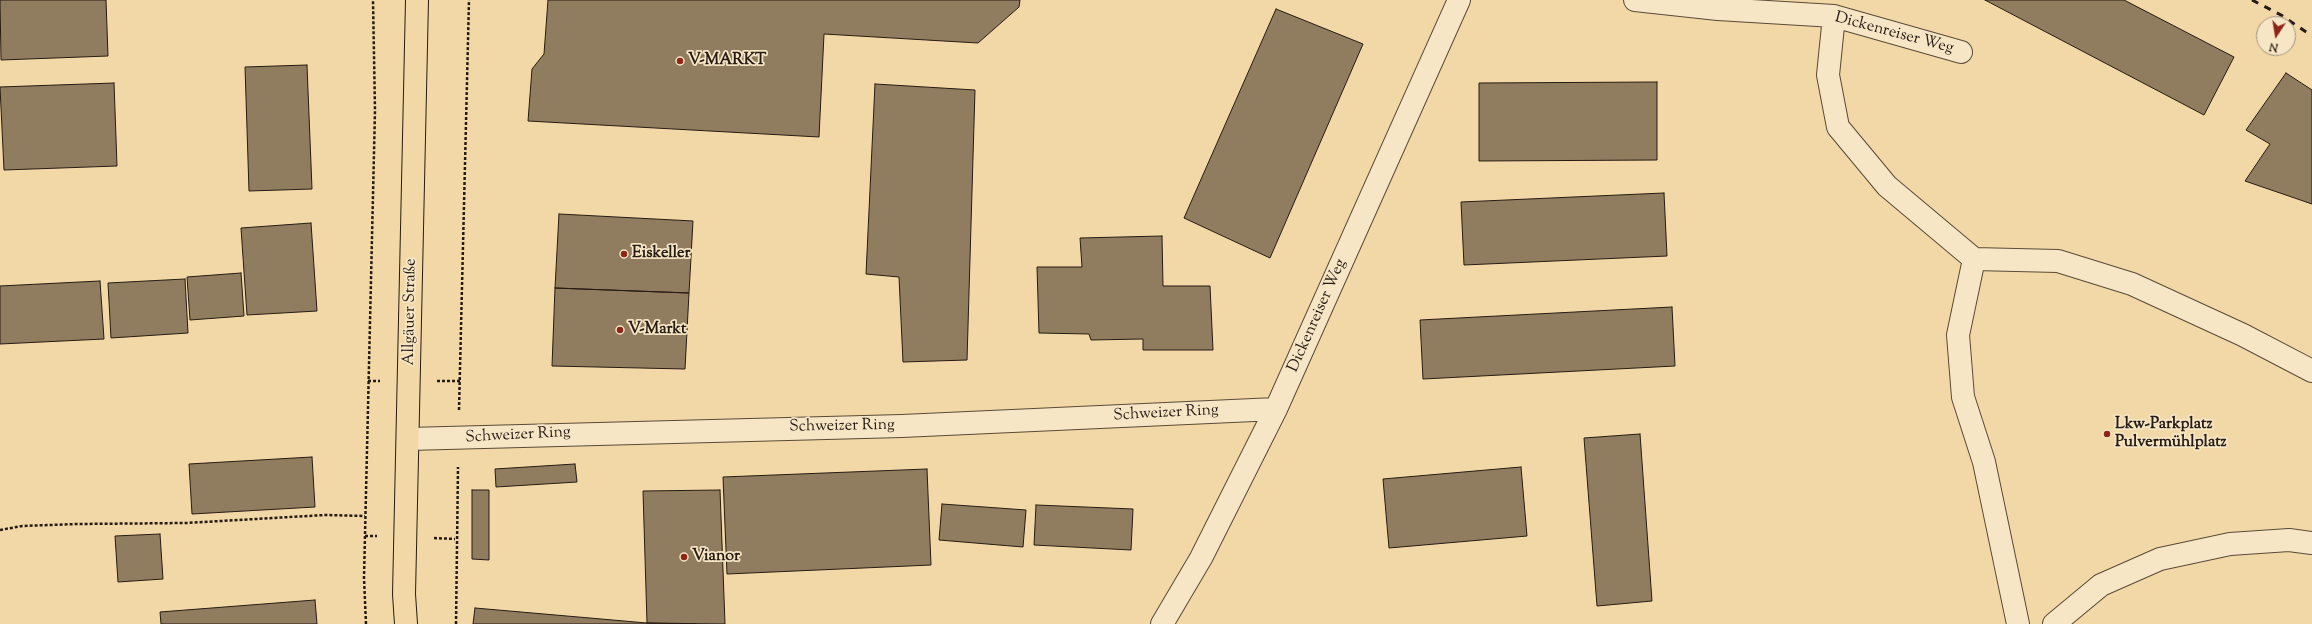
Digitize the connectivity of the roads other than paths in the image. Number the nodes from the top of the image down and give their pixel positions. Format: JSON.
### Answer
{"nodes":[{"id":1,"x":417,"y":0,"type":"edge"},
{"id":2,"x":1459,"y":0,"type":"edge"},
{"id":3,"x":1635,"y":0,"type":"edge"},
{"id":4,"x":1834,"y":16,"type":"junction"},
{"id":5,"x":1961,"y":52,"type":"dead end"},
{"id":6,"x":1974,"y":259,"type":"junction"},
{"id":7,"x":2312,"y":371,"type":"edge"},
{"id":8,"x":1276,"y":409,"type":"junction"},
{"id":9,"x":408,"y":438,"type":"junction"},
{"id":10,"x":2312,"y":543,"type":"edge"},
{"id":11,"x":406,"y":624,"type":"edge"},
{"id":12,"x":1162,"y":624,"type":"edge"},
{"id":13,"x":2018,"y":624,"type":"edge"},
{"id":14,"x":2054,"y":624,"type":"edge"}],
"edges":[{"from":1,"to":9,"type":"main road","name":"Allgäuer Straße"},
{"from":2,"to":8,"type":"street","name":"Dickenreiser Weg"},
{"from":3,"to":4,"type":"street","name":"Dickenreiser Weg"},
{"from":4,"to":5,"type":"street","name":"Dickenreiser Weg"},
{"from":4,"to":6,"type":"street"},
{"from":6,"to":7,"type":"street"},
{"from":6,"to":13,"type":"street"},
{"from":8,"to":9,"type":"street","name":"Schweizer Ring"},
{"from":8,"to":12,"type":"street","name":"Dickenreiser Weg"},
{"from":9,"to":11,"type":"main road","name":"Allgäuer Straße"},
{"from":10,"to":14,"type":"street"}]}
